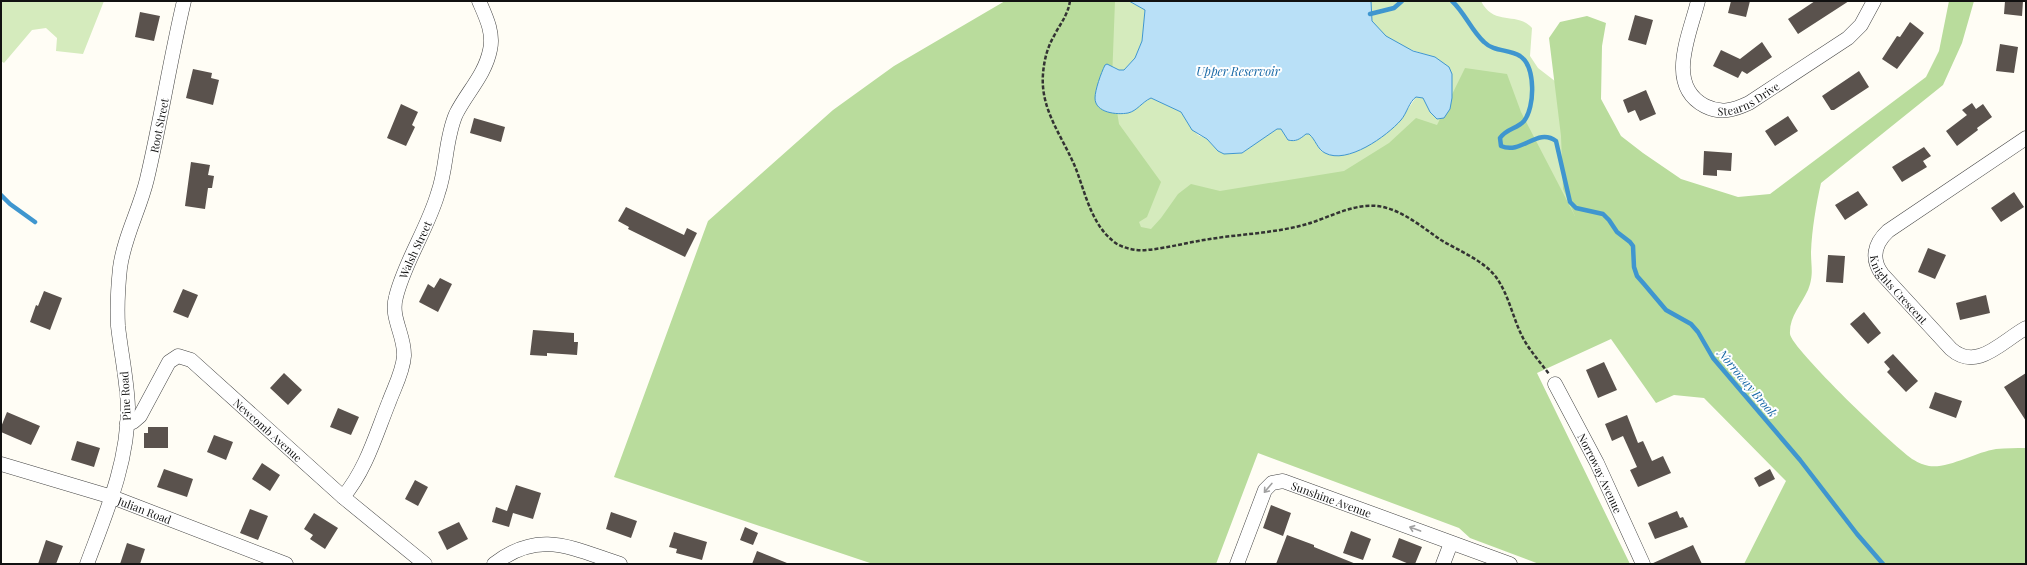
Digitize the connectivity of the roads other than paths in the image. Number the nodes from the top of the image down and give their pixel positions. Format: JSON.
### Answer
{"nodes":[{"id":1,"x":184,"y":1,"type":"edge"},
{"id":2,"x":479,"y":1,"type":"edge"},
{"id":3,"x":1698,"y":1,"type":"edge"},
{"id":4,"x":1874,"y":1,"type":"edge"},
{"id":5,"x":2026,"y":138,"type":"edge"},
{"id":6,"x":124,"y":247,"type":"joint"},
{"id":7,"x":2026,"y":328,"type":"edge"},
{"id":8,"x":1555,"y":384,"type":"road end"},
{"id":9,"x":127,"y":423,"type":"junction"},
{"id":10,"x":1,"y":464,"type":"edge"},
{"id":11,"x":112,"y":497,"type":"junction"},
{"id":12,"x":343,"y":497,"type":"junction"},
{"id":13,"x":1451,"y":542,"type":"junction"},
{"id":14,"x":87,"y":564,"type":"edge"},
{"id":15,"x":286,"y":564,"type":"edge"},
{"id":16,"x":425,"y":564,"type":"edge"},
{"id":17,"x":494,"y":564,"type":"edge"},
{"id":18,"x":620,"y":564,"type":"edge"},
{"id":19,"x":1238,"y":564,"type":"edge"},
{"id":20,"x":1443,"y":564,"type":"edge"},
{"id":21,"x":1510,"y":564,"type":"edge"},
{"id":22,"x":1642,"y":564,"type":"edge"}],
"edges":[{"from":1,"to":6,"type":"street","name":"Root Street"},
{"from":2,"to":12,"type":"street","name":"Walsh Street"},
{"from":3,"to":4,"type":"street","name":"Stearns Drive"},
{"from":5,"to":7,"type":"street","name":"Knights Crescent"},
{"from":6,"to":9,"type":"street","name":"Pine Road"},
{"from":8,"to":22,"type":"street","name":"Norroway Avenue"},
{"from":9,"to":11,"type":"street","name":"Pine Road"},
{"from":9,"to":12,"type":"street","name":"Newcomb Avenue"},
{"from":10,"to":11,"type":"street","name":"Julian Road"},
{"from":11,"to":14,"type":"street","name":"Pine Road"},
{"from":11,"to":15,"type":"street","name":"Julian Road"},
{"from":12,"to":16,"type":"street","name":"Newcomb Avenue"},
{"from":13,"to":19,"type":"street","name":"Sunshine Avenue","one_way":true},
{"from":13,"to":20,"type":"street"},
{"from":13,"to":21,"type":"street","name":"Sunshine Avenue"},
{"from":17,"to":18,"type":"street"}]}
